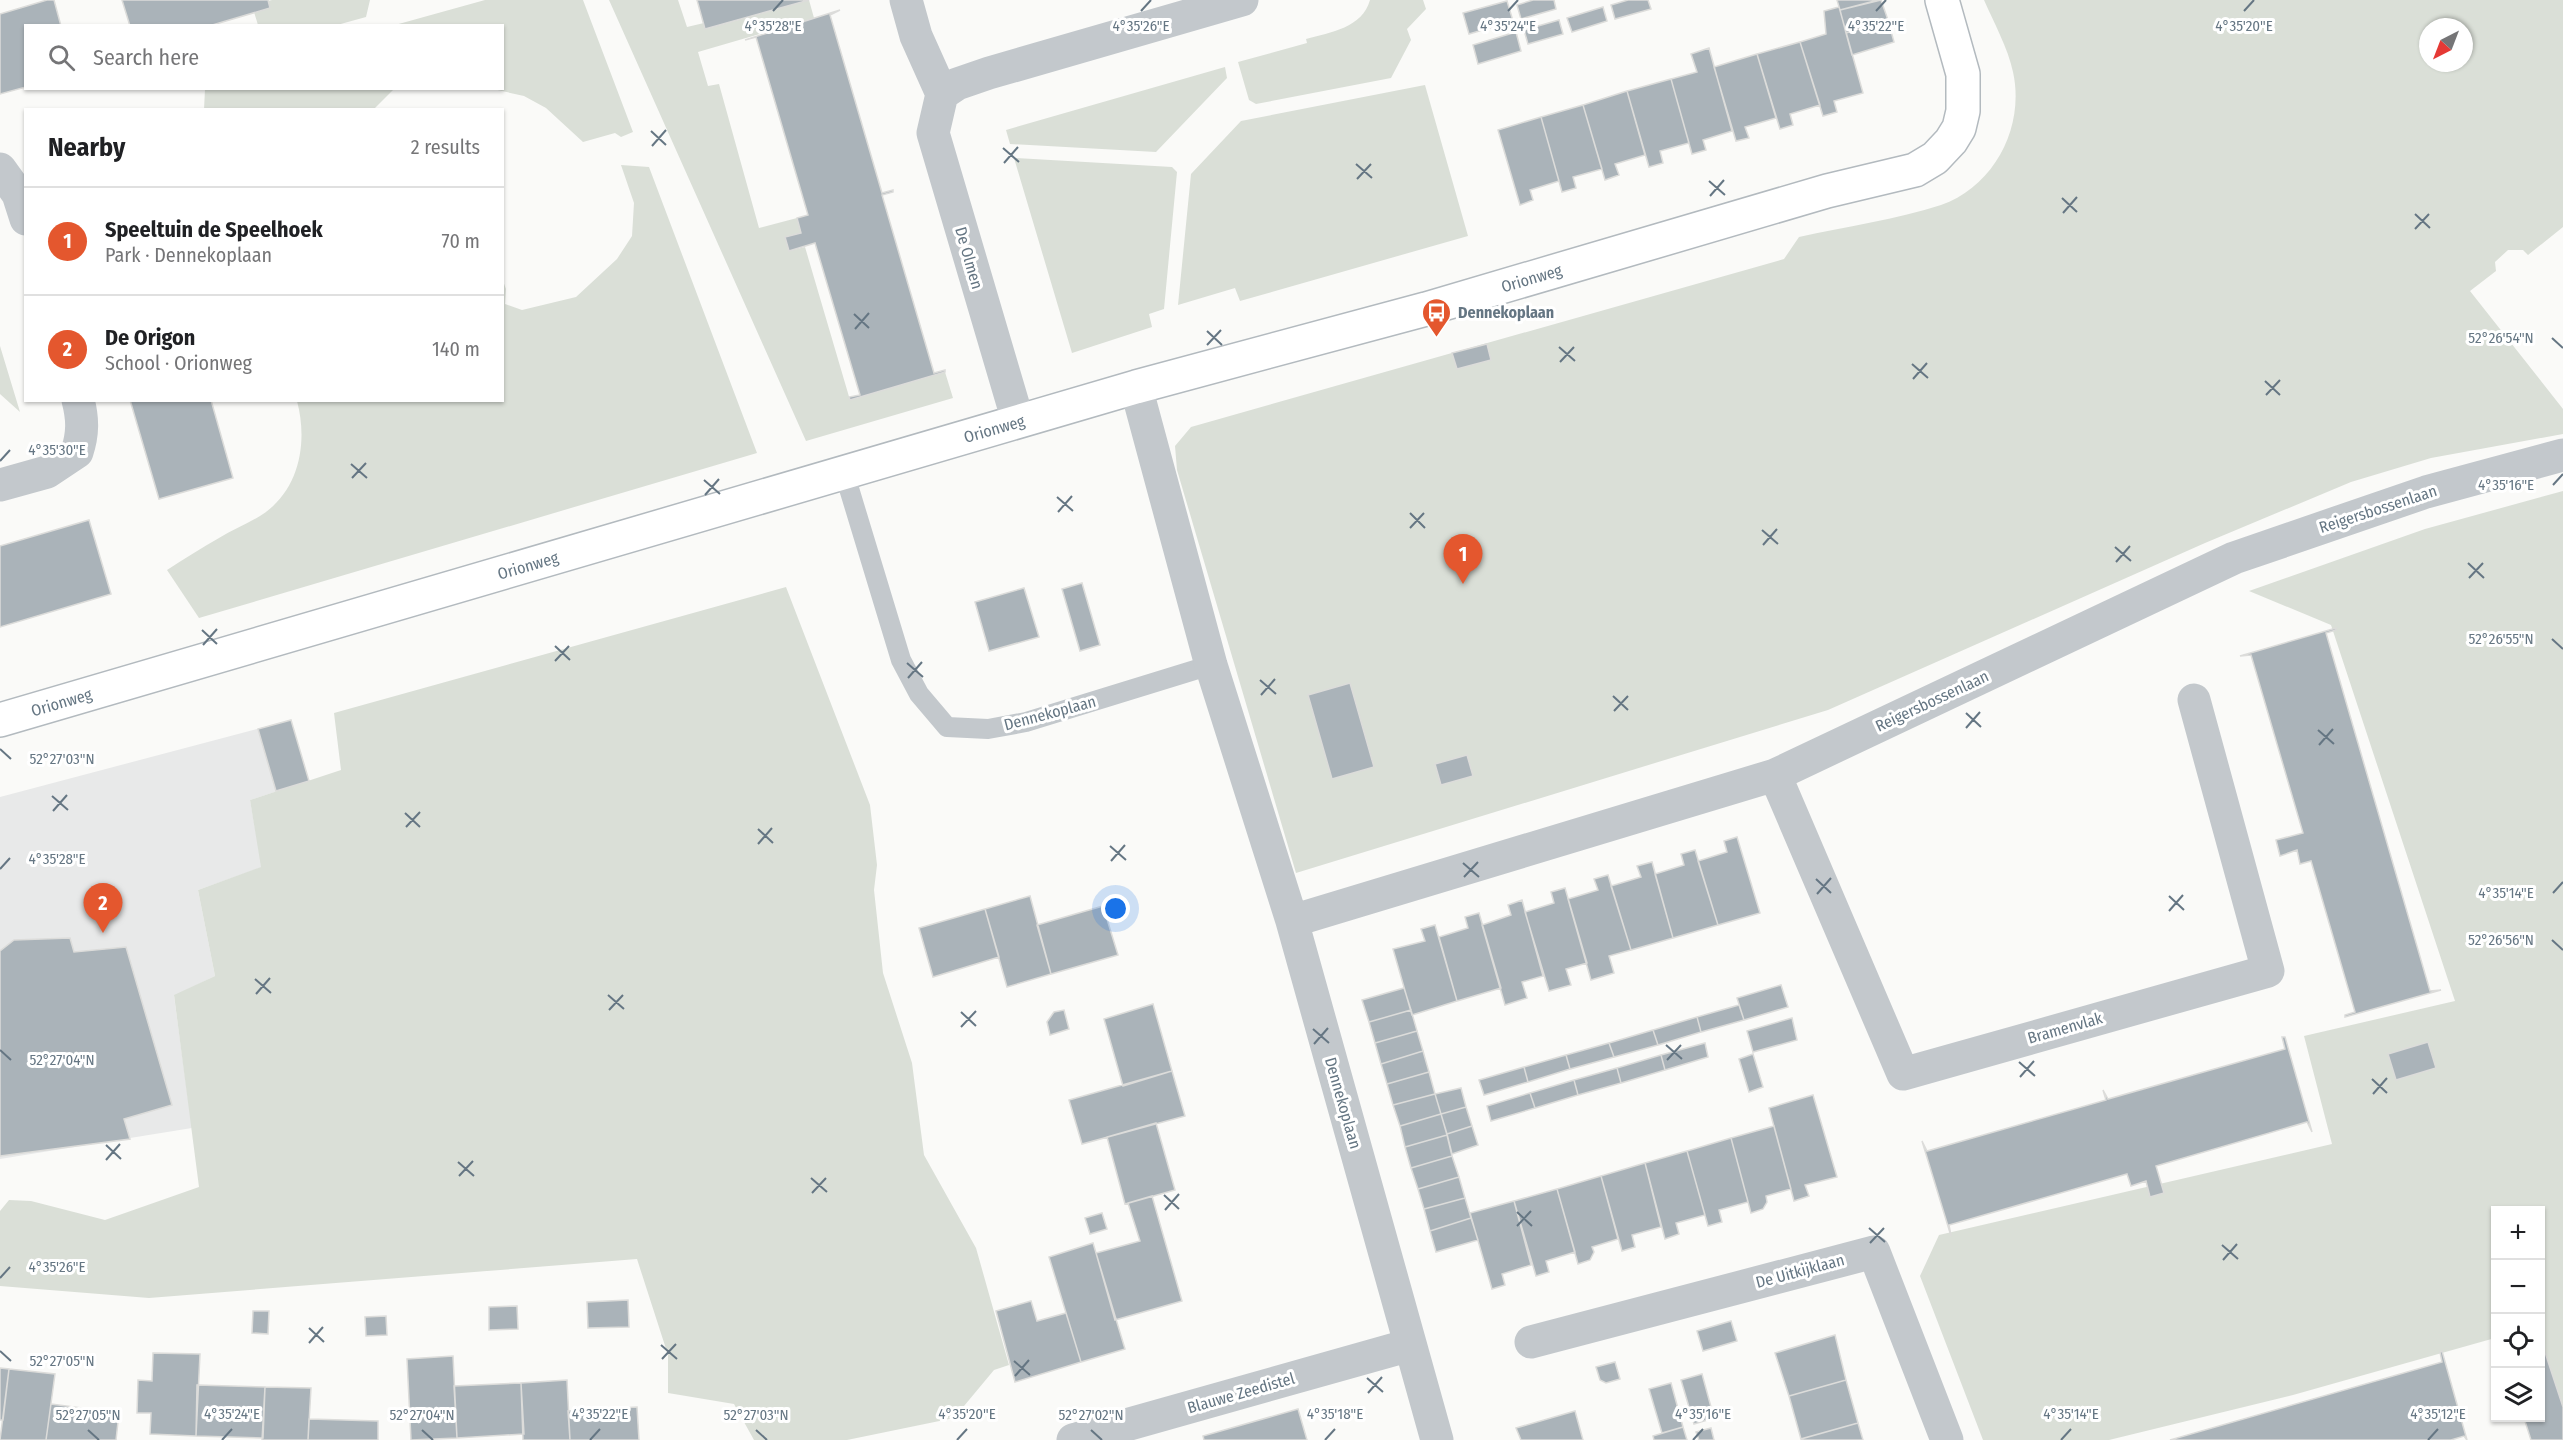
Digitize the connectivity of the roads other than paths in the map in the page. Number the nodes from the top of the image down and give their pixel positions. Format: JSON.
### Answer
{"nodes":[{"id":1,"x":906,"y":0,"type":"edge"},
{"id":2,"x":1242,"y":0,"type":"edge"},
{"id":3,"x":1941,"y":0,"type":"edge"},
{"id":4,"x":942,"y":94,"type":"junction"},
{"id":5,"x":0,"y":169,"type":"edge"},
{"id":6,"x":24,"y":213,"type":"edge"},
{"id":7,"x":1136,"y":387,"type":"junction"},
{"id":8,"x":79,"y":402,"type":"edge"},
{"id":9,"x":1017,"y":421,"type":"junction"},
{"id":10,"x":2563,"y":455,"type":"edge"},
{"id":11,"x":843,"y":472,"type":"junction"},
{"id":12,"x":0,"y":485,"type":"edge"},
{"id":13,"x":1211,"y":665,"type":"junction"},
{"id":14,"x":2194,"y":700,"type":"dead end"},
{"id":15,"x":0,"y":720,"type":"edge"},
{"id":16,"x":1775,"y":775,"type":"junction"},
{"id":17,"x":1292,"y":921,"type":"junction"},
{"id":18,"x":1531,"y":1342,"type":"dead end"},
{"id":19,"x":1410,"y":1345,"type":"junction"},
{"id":20,"x":1073,"y":1440,"type":"edge"},
{"id":21,"x":1437,"y":1440,"type":"edge"},
{"id":22,"x":1947,"y":1440,"type":"edge"}],
"edges":[{"from":1,"to":4,"type":"street"},
{"from":2,"to":4,"type":"street"},
{"from":3,"to":7,"type":"street","name":"Orionweg"},
{"from":4,"to":9,"type":"street","name":"De Olmen"},
{"from":5,"to":6,"type":"street"},
{"from":7,"to":9,"type":"street","name":"Orionweg"},
{"from":7,"to":13,"type":"street","name":"Dennekoplaan"},
{"from":8,"to":12,"type":"street"},
{"from":9,"to":11,"type":"street","name":"Orionweg"},
{"from":10,"to":16,"type":"street","name":"Reigersbossenlaan"},
{"from":11,"to":13,"type":"lane","name":"Dennekoplaan"},
{"from":11,"to":15,"type":"street","name":"Orionweg"},
{"from":13,"to":17,"type":"street","name":"Dennekoplaan"},
{"from":14,"to":16,"type":"street","name":"Bramenvlak"},
{"from":16,"to":17,"type":"street","name":"Reigersbossenlaan"},
{"from":17,"to":19,"type":"street","name":"Dennekoplaan"},
{"from":18,"to":22,"type":"street","name":"De Uitkijklaan"},
{"from":19,"to":20,"type":"street","name":"Blauwe Zeedistel"},
{"from":19,"to":21,"type":"street","name":"Dennekoplaan"}]}
